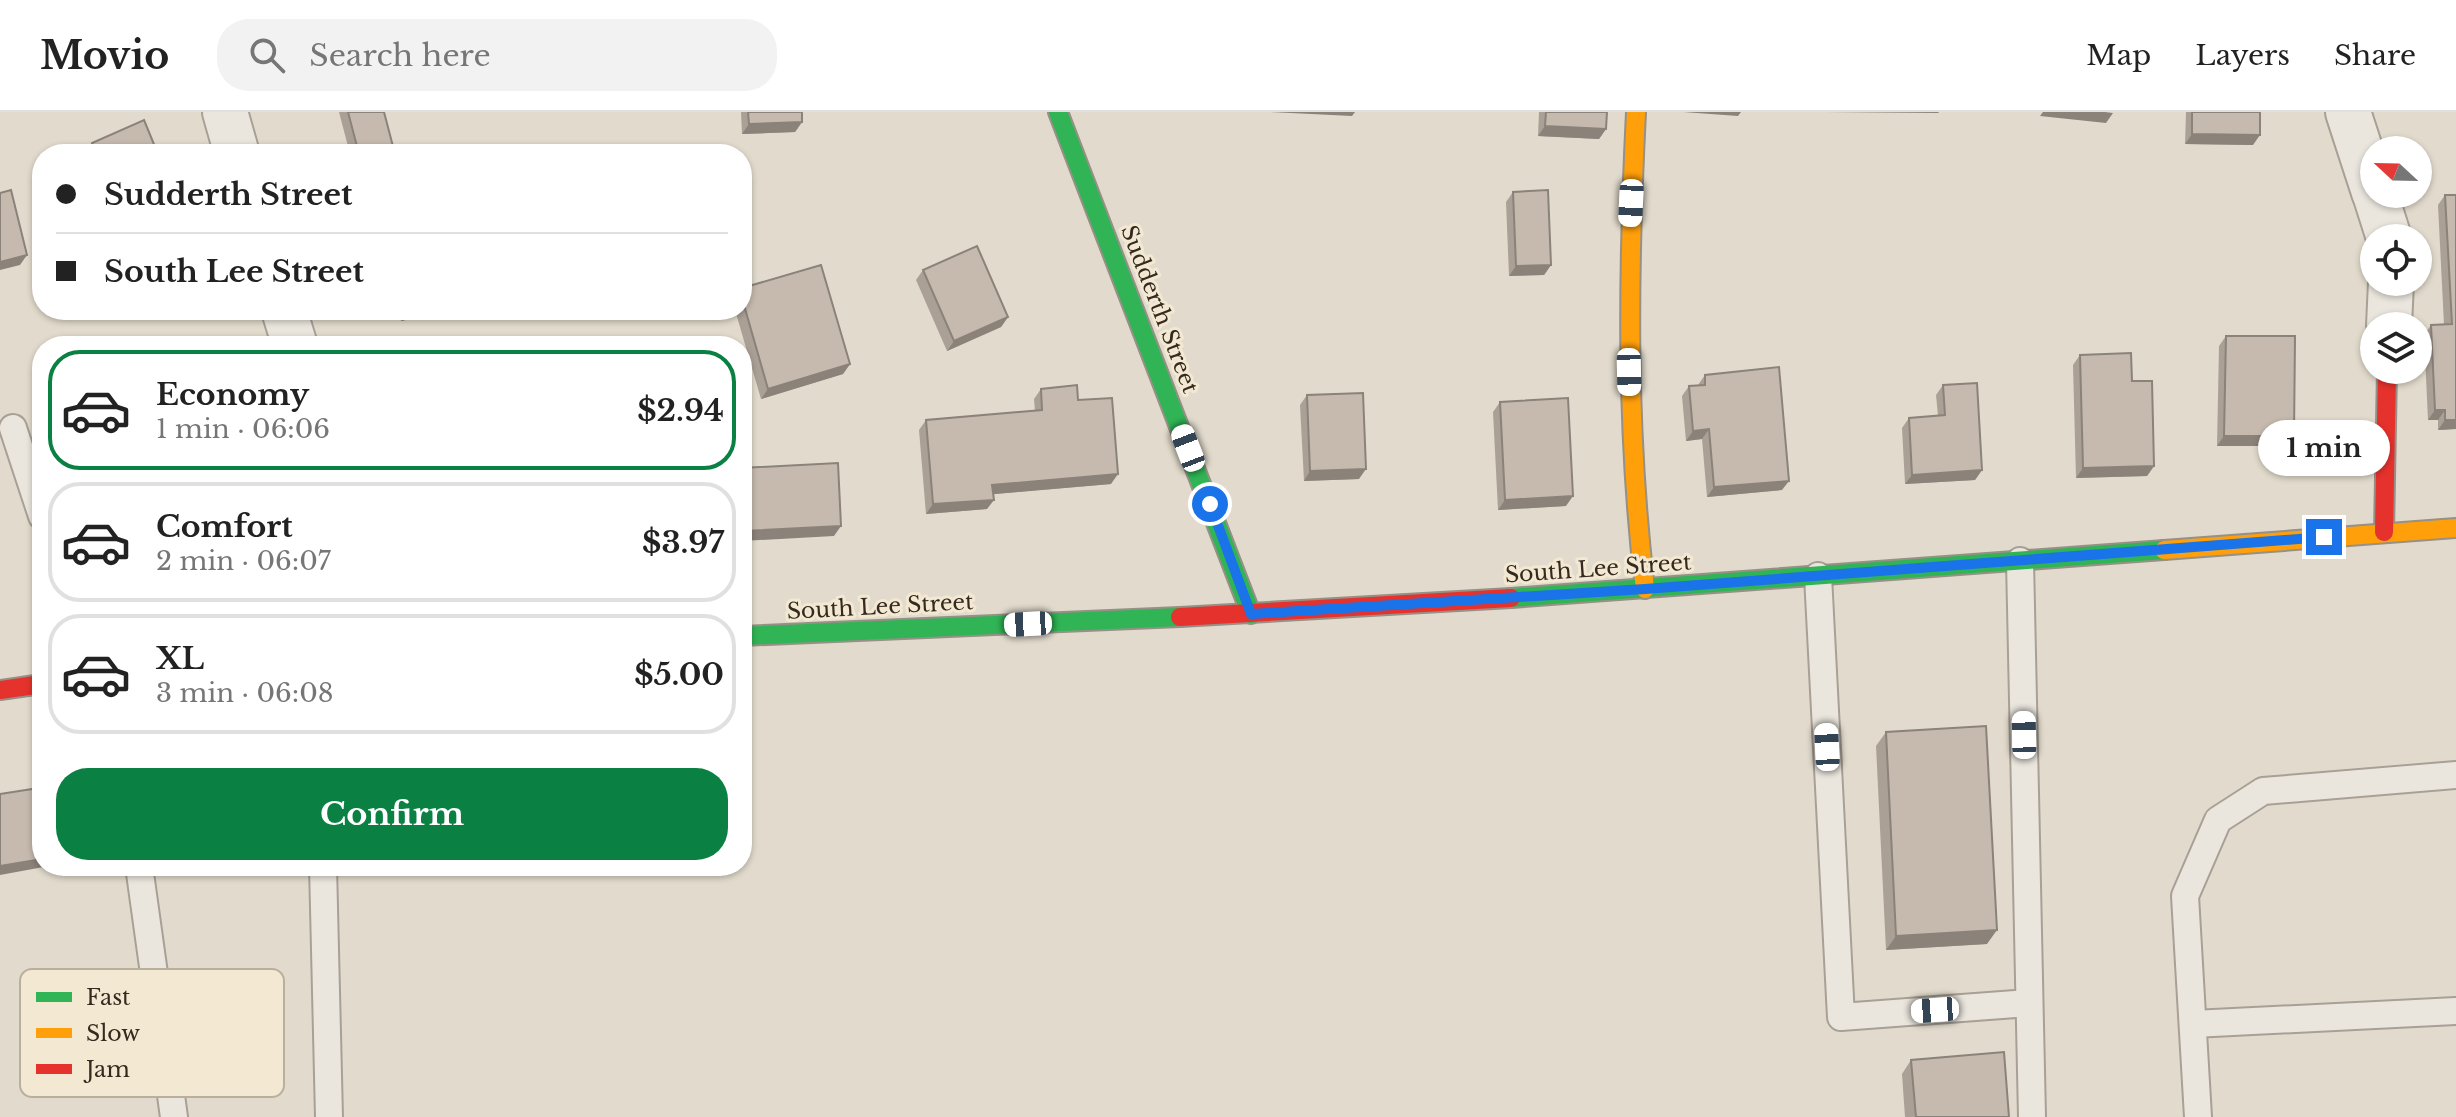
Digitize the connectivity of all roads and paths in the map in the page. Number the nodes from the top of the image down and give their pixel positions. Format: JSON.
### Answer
{"nodes":[{"id":1,"x":225,"y":112,"type":"edge"},
{"id":2,"x":1058,"y":112,"type":"edge"},
{"id":3,"x":1636,"y":112,"type":"edge"},
{"id":4,"x":2348,"y":112,"type":"edge"},
{"id":5,"x":234,"y":144,"type":"edge"},
{"id":6,"x":2360,"y":149,"type":"edge"},
{"id":7,"x":2387,"y":384,"type":"edge"},
{"id":8,"x":13,"y":428,"type":"dead end"},
{"id":9,"x":32,"y":486,"type":"edge"},
{"id":10,"x":2456,"y":528,"type":"edge"},
{"id":11,"x":2384,"y":532,"type":"junction"},
{"id":12,"x":2020,"y":561,"type":"junction"},
{"id":13,"x":1818,"y":576,"type":"junction"},
{"id":14,"x":1645,"y":589,"type":"junction"},
{"id":15,"x":1251,"y":614,"type":"junction"},
{"id":16,"x":752,"y":636,"type":"edge"},
{"id":17,"x":32,"y":685,"type":"edge"},
{"id":18,"x":0,"y":690,"type":"edge"},
{"id":19,"x":2456,"y":775,"type":"edge"},
{"id":20,"x":140,"y":876,"type":"edge"},
{"id":21,"x":323,"y":876,"type":"edge"},
{"id":22,"x":153,"y":969,"type":"edge"},
{"id":23,"x":2029,"y":1003,"type":"junction"},
{"id":24,"x":2456,"y":1011,"type":"edge"},
{"id":25,"x":2193,"y":1024,"type":"junction"},
{"id":26,"x":171,"y":1097,"type":"edge"},
{"id":27,"x":174,"y":1117,"type":"edge"},
{"id":28,"x":329,"y":1117,"type":"edge"},
{"id":29,"x":2032,"y":1117,"type":"edge"},
{"id":30,"x":2198,"y":1117,"type":"edge"}],
"edges":[{"from":1,"to":5,"type":"street"},
{"from":2,"to":15,"type":"street","name":"Sudderth Street"},
{"from":3,"to":14,"type":"street"},
{"from":4,"to":6,"type":"street"},
{"from":7,"to":11,"type":"street"},
{"from":8,"to":9,"type":"lane"},
{"from":10,"to":11,"type":"street","name":"South Lee Street"},
{"from":11,"to":12,"type":"street","name":"South Lee Street"},
{"from":12,"to":13,"type":"street","name":"South Lee Street"},
{"from":12,"to":23,"type":"lane"},
{"from":13,"to":14,"type":"street","name":"South Lee Street"},
{"from":13,"to":23,"type":"lane"},
{"from":14,"to":15,"type":"street","name":"South Lee Street"},
{"from":15,"to":16,"type":"street","name":"South Lee Street"},
{"from":17,"to":18,"type":"street"},
{"from":19,"to":25,"type":"lane"},
{"from":20,"to":22,"type":"lane"},
{"from":21,"to":28,"type":"lane"},
{"from":23,"to":29,"type":"lane"},
{"from":24,"to":25,"type":"lane"},
{"from":25,"to":30,"type":"lane"},
{"from":26,"to":27,"type":"lane"}]}
